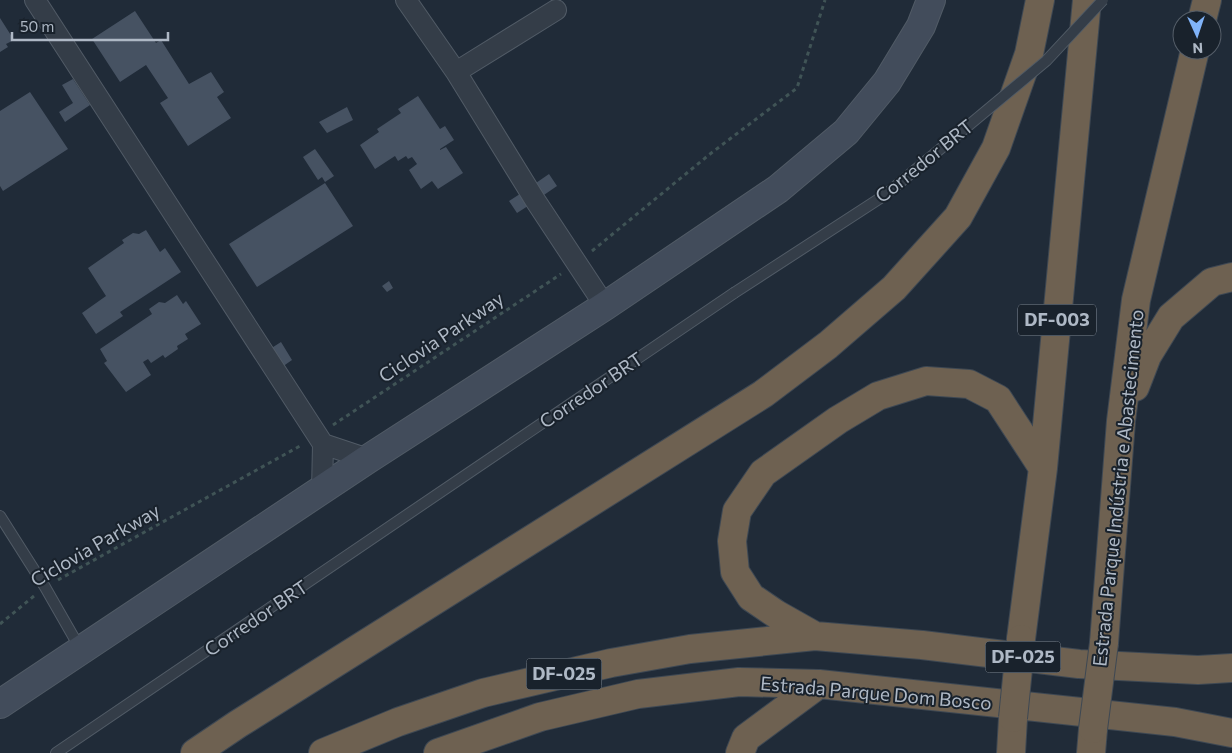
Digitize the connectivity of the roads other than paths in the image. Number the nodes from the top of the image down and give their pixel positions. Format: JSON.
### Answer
{"nodes":[{"id":1,"x":35,"y":0,"type":"edge"},
{"id":2,"x":406,"y":0,"type":"edge"},
{"id":3,"x":931,"y":0,"type":"edge"},
{"id":4,"x":1040,"y":0,"type":"edge"},
{"id":5,"x":1087,"y":0,"type":"edge"},
{"id":6,"x":1103,"y":0,"type":"edge"},
{"id":7,"x":556,"y":10,"type":"dead end"},
{"id":8,"x":1193,"y":60,"type":"edge"},
{"id":9,"x":456,"y":72,"type":"junction"},
{"id":10,"x":1232,"y":277,"type":"edge"},
{"id":11,"x":604,"y":306,"type":"junction"},
{"id":12,"x":1121,"y":421,"type":"junction"},
{"id":13,"x":320,"y":440,"type":"junction"},
{"id":14,"x":368,"y":459,"type":"junction"},
{"id":15,"x":1043,"y":468,"type":"junction"},
{"id":16,"x":322,"y":491,"type":"junction"},
{"id":17,"x":0,"y":516,"type":"edge"},
{"id":18,"x":815,"y":636,"type":"junction"},
{"id":19,"x":81,"y":651,"type":"junction"},
{"id":20,"x":1232,"y":668,"type":"edge"},
{"id":21,"x":820,"y":684,"type":"junction"},
{"id":22,"x":0,"y":704,"type":"edge"},
{"id":23,"x":1232,"y":733,"type":"edge"},
{"id":24,"x":1092,"y":741,"type":"edge"},
{"id":25,"x":56,"y":753,"type":"edge"},
{"id":26,"x":195,"y":753,"type":"edge"},
{"id":27,"x":323,"y":753,"type":"edge"},
{"id":28,"x":438,"y":753,"type":"edge"},
{"id":29,"x":740,"y":753,"type":"edge"},
{"id":30,"x":1011,"y":753,"type":"edge"}],
"edges":[{"from":1,"to":13,"type":"street"},
{"from":2,"to":9,"type":"street"},
{"from":3,"to":11,"type":"main road"},
{"from":4,"to":26,"type":"highway"},
{"from":5,"to":15,"type":"highway","number":"DF-003"},
{"from":6,"to":25,"type":"lane","name":"Corredor BRT","bridge":true},
{"from":7,"to":9,"type":"street"},
{"from":8,"to":12,"type":"highway","name":"Estrada Parque Indústria e Abastecimento"},
{"from":9,"to":11,"type":"street"},
{"from":10,"to":12,"type":"highway"},
{"from":11,"to":14,"type":"main road"},
{"from":12,"to":24,"type":"highway","name":"Estrada Parque Indústria e Abastecimento","bridge":true},
{"from":13,"to":14,"type":"street"},
{"from":13,"to":16,"type":"street"},
{"from":14,"to":16,"type":"main road"},
{"from":15,"to":18,"type":"highway"},
{"from":15,"to":30,"type":"highway","number":"DF-003","bridge":true},
{"from":16,"to":19,"type":"main road"},
{"from":17,"to":19,"type":"lane"},
{"from":18,"to":20,"type":"highway","number":"DF-025"},
{"from":18,"to":27,"type":"highway","number":"DF-025"},
{"from":19,"to":22,"type":"main road"},
{"from":21,"to":23,"type":"highway","name":"Estrada Parque Dom Bosco","number":"DF-025"},
{"from":21,"to":28,"type":"highway","name":"Estrada Parque Dom Bosco","number":"DF-025"},
{"from":21,"to":29,"type":"highway"}]}
